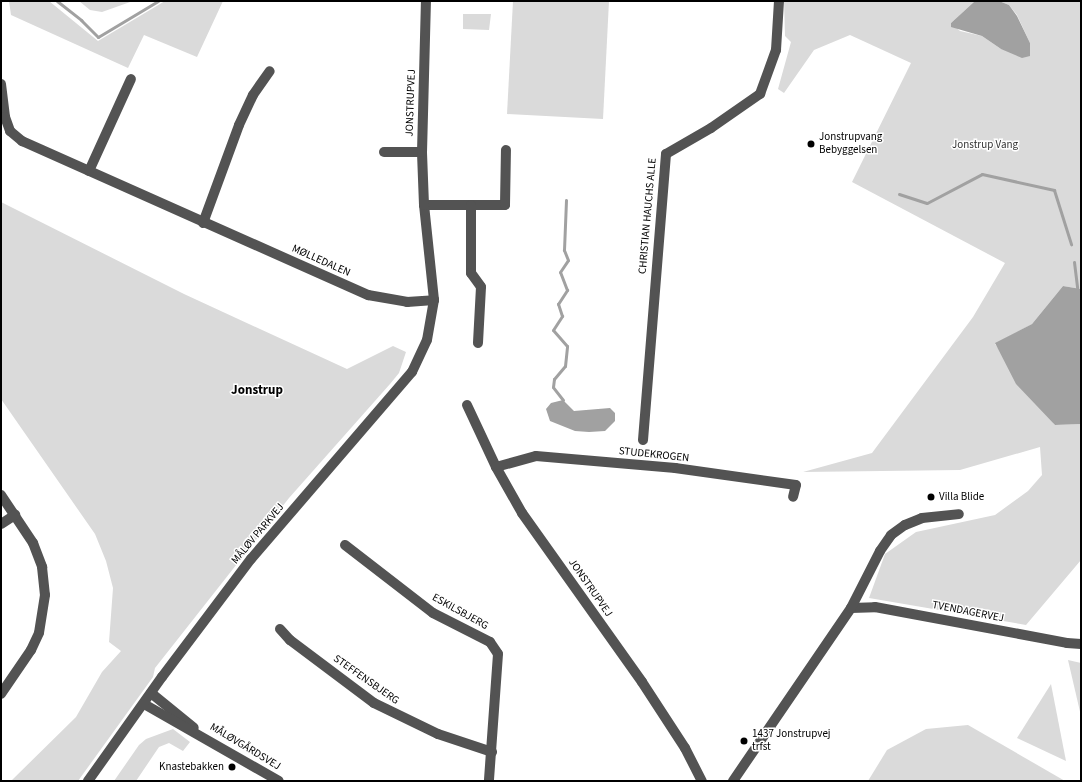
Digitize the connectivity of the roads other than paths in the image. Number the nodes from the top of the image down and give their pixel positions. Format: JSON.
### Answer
{"nodes":[{"id":1,"x":426,"y":1,"type":"edge"},
{"id":2,"x":779,"y":1,"type":"edge"},
{"id":3,"x":270,"y":71,"type":"dead end"},
{"id":4,"x":131,"y":79,"type":"dead end"},
{"id":5,"x":1,"y":84,"type":"edge"},
{"id":6,"x":506,"y":150,"type":"dead end"},
{"id":7,"x":384,"y":152,"type":"dead end"},
{"id":8,"x":422,"y":152,"type":"junction"},
{"id":9,"x":89,"y":171,"type":"junction"},
{"id":10,"x":424,"y":205,"type":"junction"},
{"id":11,"x":471,"y":205,"type":"junction"},
{"id":12,"x":203,"y":222,"type":"junction"},
{"id":13,"x":434,"y":300,"type":"junction"},
{"id":14,"x":478,"y":343,"type":"dead end"},
{"id":15,"x":468,"y":405,"type":"dead end"},
{"id":16,"x":643,"y":440,"type":"dead end"},
{"id":17,"x":496,"y":468,"type":"junction"},
{"id":18,"x":1,"y":495,"type":"edge"},
{"id":19,"x":793,"y":497,"type":"dead end"},
{"id":20,"x":959,"y":514,"type":"dead end"},
{"id":21,"x":15,"y":515,"type":"junction"},
{"id":22,"x":1,"y":524,"type":"edge"},
{"id":23,"x":345,"y":545,"type":"dead end"},
{"id":24,"x":851,"y":608,"type":"junction"},
{"id":25,"x":280,"y":629,"type":"dead end"},
{"id":26,"x":1081,"y":644,"type":"edge"},
{"id":27,"x":151,"y":693,"type":"junction"},
{"id":28,"x":1,"y":694,"type":"edge"},
{"id":29,"x":144,"y":704,"type":"junction"},
{"id":30,"x":200,"y":733,"type":"junction"},
{"id":31,"x":492,"y":752,"type":"junction"},
{"id":32,"x":88,"y":781,"type":"edge"},
{"id":33,"x":279,"y":781,"type":"edge"},
{"id":34,"x":489,"y":781,"type":"edge"},
{"id":35,"x":702,"y":781,"type":"edge"},
{"id":36,"x":733,"y":781,"type":"edge"}],
"edges":[{"from":1,"to":8,"type":"street","name":"JONSTRUPVEJ"},
{"from":2,"to":16,"type":"street","name":"CHRISTIAN HAUCHS ALLE"},
{"from":3,"to":12,"type":"street"},
{"from":4,"to":9,"type":"street"},
{"from":5,"to":9,"type":"street","name":"MØLLEDALEN"},
{"from":6,"to":11,"type":"street"},
{"from":7,"to":8,"type":"street"},
{"from":8,"to":10,"type":"street","name":"JONSTRUPVEJ"},
{"from":9,"to":12,"type":"street","name":"MØLLEDALEN"},
{"from":10,"to":11,"type":"street"},
{"from":10,"to":13,"type":"street","name":"JONSTRUPVEJ"},
{"from":11,"to":14,"type":"street"},
{"from":12,"to":13,"type":"street","name":"MØLLEDALEN"},
{"from":13,"to":27,"type":"street","name":"MÅLØV PARKVEJ"},
{"from":15,"to":17,"type":"street","name":"JONSTRUPVEJ"},
{"from":17,"to":19,"type":"street","name":"STUDEKROGEN"},
{"from":17,"to":35,"type":"street","name":"JONSTRUPVEJ"},
{"from":18,"to":21,"type":"street"},
{"from":20,"to":24,"type":"street"},
{"from":21,"to":22,"type":"street"},
{"from":21,"to":28,"type":"street"},
{"from":23,"to":31,"type":"street","name":"ESKILSBJERG"},
{"from":24,"to":26,"type":"street","name":"TVENDAGERVEJ"},
{"from":24,"to":36,"type":"street"},
{"from":25,"to":31,"type":"street","name":"STEFFENSBJERG"},
{"from":27,"to":29,"type":"street","name":"MÅLØV PARKVEJ"},
{"from":27,"to":30,"type":"street","name":"MÅLØVGÅRDSVEJ"},
{"from":29,"to":30,"type":"street","name":"MÅLØVGÅRDSVEJ"},
{"from":29,"to":32,"type":"street","name":"MÅLØV PARKVEJ"},
{"from":30,"to":33,"type":"street","name":"MÅLØVGÅRDSVEJ"},
{"from":31,"to":34,"type":"street","name":"ESKILSBJERG"}]}
